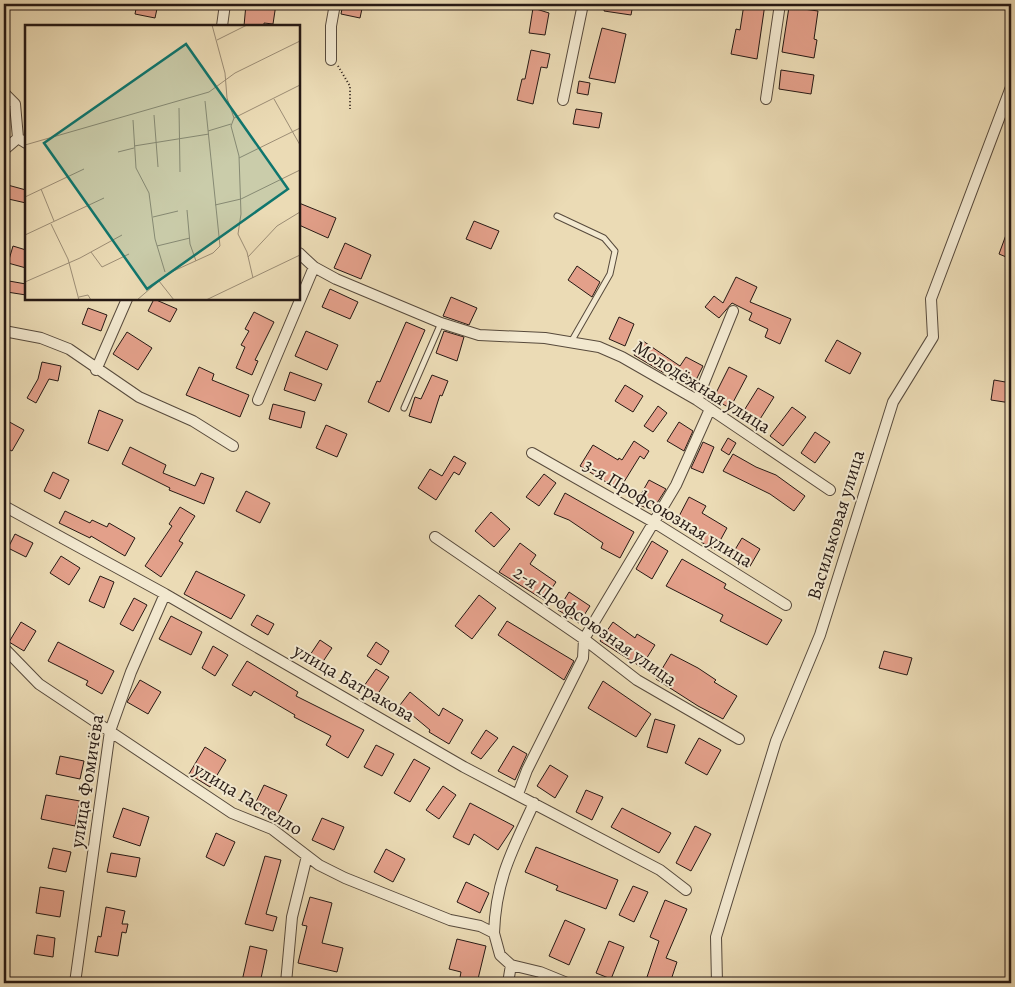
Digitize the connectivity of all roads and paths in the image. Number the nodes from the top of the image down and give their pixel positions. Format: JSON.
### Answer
{"nodes":[{"id":1,"x":226,"y":4,"type":"edge"},
{"id":2,"x":335,"y":4,"type":"edge"},
{"id":3,"x":583,"y":4,"type":"edge"},
{"id":4,"x":780,"y":4,"type":"edge"},
{"id":5,"x":222,"y":25,"type":"edge"},
{"id":6,"x":330,"y":60,"type":"joint"},
{"id":7,"x":1011,"y":87,"type":"edge"},
{"id":8,"x":4,"y":93,"type":"edge"},
{"id":9,"x":766,"y":99,"type":"dead end"},
{"id":10,"x":562,"y":100,"type":"dead end"},
{"id":11,"x":350,"y":109,"type":"dead end"},
{"id":12,"x":22,"y":140,"type":"edge"},
{"id":13,"x":4,"y":150,"type":"edge"},
{"id":14,"x":557,"y":216,"type":"dead end"},
{"id":15,"x":300,"y":254,"type":"edge"},
{"id":16,"x":314,"y":267,"type":"junction"},
{"id":17,"x":127,"y":300,"type":"edge"},
{"id":18,"x":733,"y":311,"type":"dead end"},
{"id":19,"x":441,"y":323,"type":"junction"},
{"id":20,"x":4,"y":330,"type":"edge"},
{"id":21,"x":571,"y":342,"type":"junction"},
{"id":22,"x":96,"y":370,"type":"junction"},
{"id":23,"x":258,"y":400,"type":"dead end"},
{"id":24,"x":697,"y":400,"type":"junction"},
{"id":25,"x":404,"y":408,"type":"dead end"},
{"id":26,"x":710,"y":409,"type":"junction"},
{"id":27,"x":233,"y":446,"type":"dead end"},
{"id":28,"x":532,"y":452,"type":"dead end"},
{"id":29,"x":830,"y":490,"type":"dead end"},
{"id":30,"x":4,"y":506,"type":"edge"},
{"id":31,"x":655,"y":523,"type":"junction"},
{"id":32,"x":435,"y":536,"type":"dead end"},
{"id":33,"x":165,"y":594,"type":"junction"},
{"id":34,"x":786,"y":605,"type":"dead end"},
{"id":35,"x":584,"y":639,"type":"junction"},
{"id":36,"x":4,"y":648,"type":"edge"},
{"id":37,"x":110,"y":731,"type":"junction"},
{"id":38,"x":738,"y":739,"type":"dead end"},
{"id":39,"x":518,"y":794,"type":"junction"},
{"id":40,"x":534,"y":803,"type":"junction"},
{"id":41,"x":307,"y":856,"type":"junction"},
{"id":42,"x":686,"y":890,"type":"dead end"},
{"id":43,"x":494,"y":933,"type":"junction"},
{"id":44,"x":510,"y":965,"type":"junction"},
{"id":45,"x":75,"y":983,"type":"edge"},
{"id":46,"x":286,"y":983,"type":"edge"},
{"id":47,"x":508,"y":983,"type":"edge"},
{"id":48,"x":567,"y":983,"type":"edge"},
{"id":49,"x":717,"y":983,"type":"edge"}],
"edges":[{"from":1,"to":5,"type":"street"},
{"from":2,"to":6,"type":"street"},
{"from":3,"to":10,"type":"street"},
{"from":4,"to":9,"type":"street"},
{"from":6,"to":11,"type":"path"},
{"from":7,"to":49,"type":"street","name":"Васильковая улица"},
{"from":8,"to":12,"type":"street"},
{"from":12,"to":13,"type":"street"},
{"from":14,"to":21,"type":"lane"},
{"from":15,"to":16,"type":"street","name":"Молодёжная улица"},
{"from":16,"to":19,"type":"street","name":"Молодёжная улица"},
{"from":16,"to":23,"type":"street"},
{"from":17,"to":22,"type":"street"},
{"from":18,"to":24,"type":"street"},
{"from":19,"to":21,"type":"street","name":"Молодёжная улица"},
{"from":19,"to":25,"type":"lane"},
{"from":20,"to":22,"type":"street"},
{"from":21,"to":24,"type":"street","name":"Молодёжная улица"},
{"from":22,"to":27,"type":"street"},
{"from":24,"to":26,"type":"street","name":"Молодёжная улица"},
{"from":26,"to":29,"type":"street","name":"Молодёжная улица"},
{"from":26,"to":31,"type":"street"},
{"from":28,"to":31,"type":"street","name":"3-я Профсоюзная улица"},
{"from":30,"to":33,"type":"street","name":"улица Батракова"},
{"from":31,"to":34,"type":"street","name":"3-я Профсоюзная улица"},
{"from":31,"to":35,"type":"street"},
{"from":32,"to":35,"type":"street","name":"2-я Профсоюзная улица"},
{"from":33,"to":37,"type":"street","name":"улица Фомичёва"},
{"from":33,"to":39,"type":"street","name":"улица Батракова"},
{"from":35,"to":38,"type":"street","name":"2-я Профсоюзная улица"},
{"from":35,"to":39,"type":"street"},
{"from":36,"to":37,"type":"street","name":"улица Гастелло"},
{"from":37,"to":41,"type":"street","name":"улица Гастелло"},
{"from":37,"to":45,"type":"street","name":"улица Фомичёва"},
{"from":39,"to":40,"type":"street","name":"улица Батракова"},
{"from":40,"to":42,"type":"street","name":"улица Батракова"},
{"from":40,"to":43,"type":"street"},
{"from":41,"to":43,"type":"street","name":"улица Гастелло"},
{"from":41,"to":46,"type":"street"},
{"from":43,"to":44,"type":"street"},
{"from":44,"to":47,"type":"street"},
{"from":44,"to":48,"type":"street"}]}
